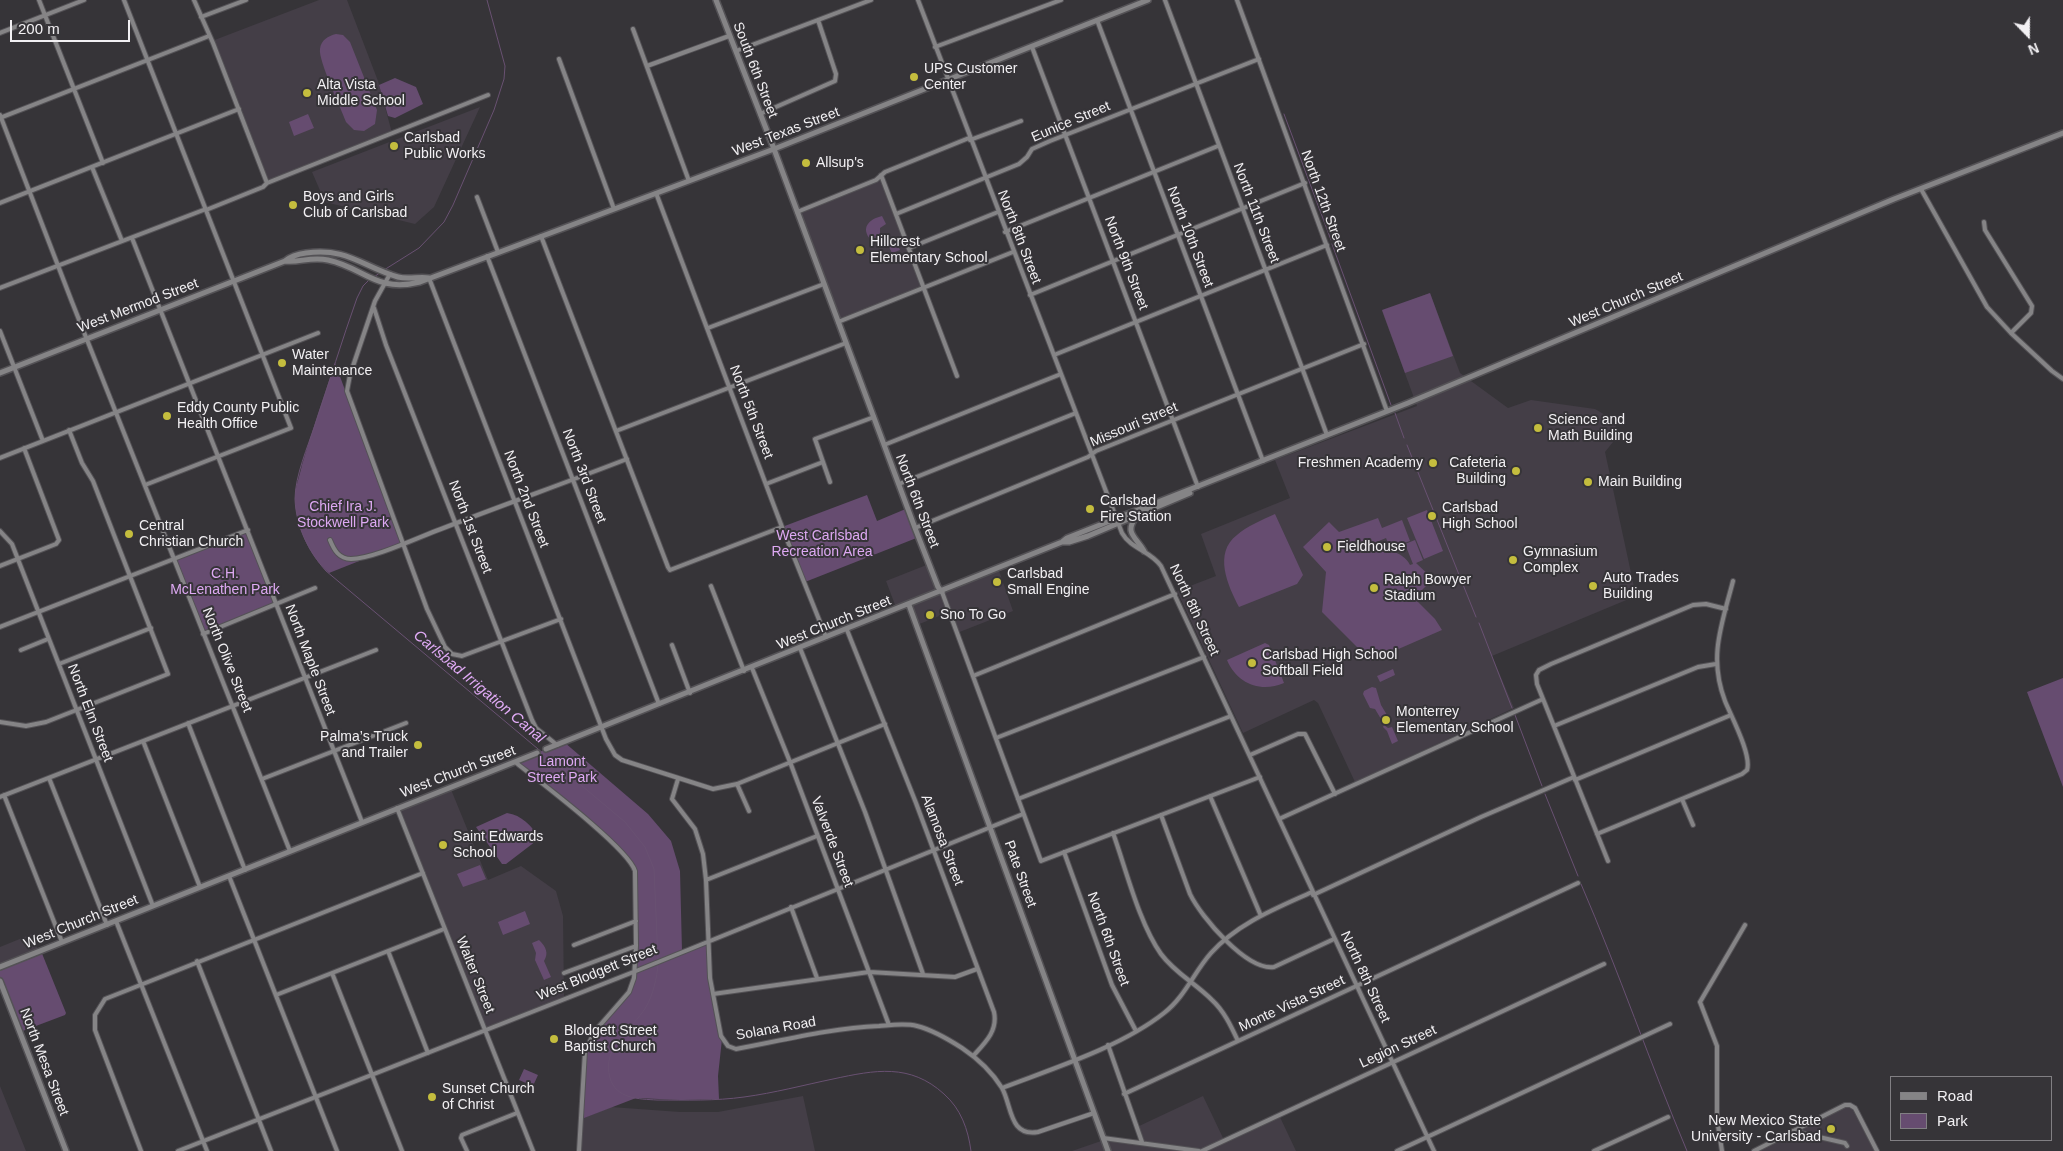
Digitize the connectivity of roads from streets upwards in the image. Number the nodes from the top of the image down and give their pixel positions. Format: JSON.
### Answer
{"nodes":[{"id":1,"x":39,"y":0,"type":"edge"},
{"id":2,"x":84,"y":0,"type":"edge"},
{"id":3,"x":124,"y":0,"type":"edge"},
{"id":4,"x":194,"y":0,"type":"edge"},
{"id":5,"x":246,"y":0,"type":"edge"},
{"id":6,"x":716,"y":0,"type":"edge"},
{"id":7,"x":871,"y":0,"type":"edge"},
{"id":8,"x":918,"y":0,"type":"edge"},
{"id":9,"x":1061,"y":0,"type":"edge"},
{"id":10,"x":1164,"y":0,"type":"edge"},
{"id":11,"x":1237,"y":0,"type":"edge"},
{"id":12,"x":1144,"y":1,"type":"edge"},
{"id":13,"x":45,"y":15,"type":"junction"},
{"id":14,"x":201,"y":18,"type":"junction"},
{"id":15,"x":818,"y":20,"type":"junction"},
{"id":16,"x":1097,"y":20,"type":"junction"},
{"id":17,"x":633,"y":30,"type":"dead end"},
{"id":18,"x":0,"y":33,"type":"edge"},
{"id":19,"x":209,"y":36,"type":"junction"},
{"id":20,"x":729,"y":36,"type":"junction"},
{"id":21,"x":935,"y":47,"type":"junction"},
{"id":22,"x":1032,"y":47,"type":"junction"},
{"id":23,"x":736,"y":51,"type":"junction"},
{"id":24,"x":559,"y":59,"type":"dead end"},
{"id":25,"x":1259,"y":59,"type":"junction"},
{"id":26,"x":148,"y":60,"type":"junction"},
{"id":27,"x":647,"y":66,"type":"junction"},
{"id":28,"x":948,"y":80,"type":"junction"},
{"id":29,"x":1195,"y":84,"type":"junction"},
{"id":30,"x":74,"y":89,"type":"junction"},
{"id":31,"x":488,"y":95,"type":"dead end"},
{"id":32,"x":239,"y":109,"type":"junction"},
{"id":33,"x":1131,"y":109,"type":"junction"},
{"id":34,"x":760,"y":114,"type":"junction"},
{"id":35,"x":0,"y":117,"type":"edge"},
{"id":36,"x":1021,"y":121,"type":"dead end"},
{"id":37,"x":2063,"y":133,"type":"edge"},
{"id":38,"x":177,"y":134,"type":"junction"},
{"id":39,"x":1064,"y":135,"type":"junction"},
{"id":40,"x":970,"y":139,"type":"junction"},
{"id":41,"x":1218,"y":146,"type":"junction"},
{"id":42,"x":774,"y":149,"type":"junction"},
{"id":43,"x":103,"y":163,"type":"junction"},
{"id":44,"x":92,"y":167,"type":"junction"},
{"id":45,"x":1154,"y":171,"type":"junction"},
{"id":46,"x":881,"y":175,"type":"junction"},
{"id":47,"x":984,"y":178,"type":"junction"},
{"id":48,"x":689,"y":181,"type":"junction"},
{"id":49,"x":267,"y":183,"type":"junction"},
{"id":50,"x":1304,"y":184,"type":"junction"},
{"id":51,"x":1922,"y":189,"type":"junction"},
{"id":52,"x":29,"y":192,"type":"junction"},
{"id":53,"x":656,"y":193,"type":"junction"},
{"id":54,"x":478,"y":197,"type":"dead end"},
{"id":55,"x":1089,"y":197,"type":"junction"},
{"id":56,"x":0,"y":203,"type":"edge"},
{"id":57,"x":1243,"y":208,"type":"junction"},
{"id":58,"x":614,"y":209,"type":"junction"},
{"id":59,"x":206,"y":210,"type":"junction"},
{"id":60,"x":797,"y":212,"type":"junction"},
{"id":61,"x":998,"y":212,"type":"junction"},
{"id":62,"x":896,"y":214,"type":"junction"},
{"id":63,"x":1984,"y":222,"type":"dead end"},
{"id":64,"x":1005,"y":232,"type":"junction"},
{"id":65,"x":1178,"y":235,"type":"junction"},
{"id":66,"x":541,"y":236,"type":"junction"},
{"id":67,"x":132,"y":238,"type":"junction"},
{"id":68,"x":122,"y":241,"type":"junction"},
{"id":69,"x":1327,"y":245,"type":"junction"},
{"id":70,"x":909,"y":248,"type":"junction"},
{"id":71,"x":498,"y":252,"type":"junction"},
{"id":72,"x":1013,"y":252,"type":"junction"},
{"id":73,"x":487,"y":256,"type":"junction"},
{"id":74,"x":285,"y":261,"type":"junction"},
{"id":75,"x":1113,"y":262,"type":"junction"},
{"id":76,"x":58,"y":265,"type":"junction"},
{"id":77,"x":1265,"y":270,"type":"junction"},
{"id":78,"x":390,"y":274,"type":"junction"},
{"id":79,"x":428,"y":278,"type":"junction"},
{"id":80,"x":234,"y":281,"type":"junction"},
{"id":81,"x":382,"y":283,"type":"junction"},
{"id":82,"x":824,"y":284,"type":"junction"},
{"id":83,"x":0,"y":288,"type":"edge"},
{"id":84,"x":924,"y":288,"type":"junction"},
{"id":85,"x":1030,"y":295,"type":"junction"},
{"id":86,"x":1201,"y":296,"type":"junction"},
{"id":87,"x":374,"y":308,"type":"junction"},
{"id":88,"x":161,"y":310,"type":"junction"},
{"id":89,"x":838,"y":322,"type":"junction"},
{"id":90,"x":1136,"y":322,"type":"junction"},
{"id":91,"x":708,"y":328,"type":"junction"},
{"id":92,"x":0,"y":331,"type":"edge"},
{"id":93,"x":318,"y":333,"type":"dead end"},
{"id":94,"x":2011,"y":333,"type":"junction"},
{"id":95,"x":87,"y":339,"type":"junction"},
{"id":96,"x":846,"y":343,"type":"junction"},
{"id":97,"x":1364,"y":344,"type":"junction"},
{"id":98,"x":262,"y":355,"type":"junction"},
{"id":99,"x":1054,"y":355,"type":"junction"},
{"id":100,"x":14,"y":367,"type":"junction"},
{"id":101,"x":1302,"y":368,"type":"junction"},
{"id":102,"x":0,"y":373,"type":"edge"},
{"id":103,"x":1061,"y":374,"type":"junction"},
{"id":104,"x":957,"y":376,"type":"dead end"},
{"id":105,"x":2063,"y":379,"type":"edge"},
{"id":106,"x":190,"y":384,"type":"junction"},
{"id":107,"x":730,"y":387,"type":"junction"},
{"id":108,"x":1238,"y":394,"type":"junction"},
{"id":109,"x":1387,"y":411,"type":"junction"},
{"id":110,"x":116,"y":412,"type":"junction"},
{"id":111,"x":1076,"y":413,"type":"junction"},
{"id":112,"x":874,"y":417,"type":"junction"},
{"id":113,"x":1172,"y":420,"type":"junction"},
{"id":114,"x":69,"y":430,"type":"junction"},
{"id":115,"x":616,"y":431,"type":"junction"},
{"id":116,"x":1327,"y":435,"type":"junction"},
{"id":117,"x":43,"y":441,"type":"junction"},
{"id":118,"x":884,"y":445,"type":"junction"},
{"id":119,"x":24,"y":448,"type":"junction"},
{"id":120,"x":1092,"y":454,"type":"junction"},
{"id":121,"x":218,"y":457,"type":"junction"},
{"id":122,"x":0,"y":458,"type":"edge"},
{"id":123,"x":627,"y":459,"type":"junction"},
{"id":124,"x":1263,"y":461,"type":"junction"},
{"id":125,"x":823,"y":462,"type":"junction"},
{"id":126,"x":573,"y":479,"type":"junction"},
{"id":127,"x":830,"y":482,"type":"dead end"},
{"id":128,"x":766,"y":484,"type":"junction"},
{"id":129,"x":899,"y":484,"type":"junction"},
{"id":130,"x":145,"y":485,"type":"junction"},
{"id":131,"x":1198,"y":487,"type":"junction"},
{"id":132,"x":515,"y":501,"type":"junction"},
{"id":133,"x":1139,"y":515,"type":"junction"},
{"id":134,"x":1117,"y":521,"type":"junction"},
{"id":135,"x":456,"y":523,"type":"junction"},
{"id":136,"x":782,"y":527,"type":"junction"},
{"id":137,"x":915,"y":528,"type":"junction"},
{"id":138,"x":248,"y":530,"type":"junction"},
{"id":139,"x":0,"y":531,"type":"edge"},
{"id":140,"x":330,"y":540,"type":"dead end"},
{"id":141,"x":402,"y":544,"type":"junction"},
{"id":142,"x":1144,"y":551,"type":"junction"},
{"id":143,"x":18,"y":559,"type":"junction"},
{"id":144,"x":174,"y":559,"type":"junction"},
{"id":145,"x":0,"y":566,"type":"edge"},
{"id":146,"x":130,"y":576,"type":"junction"},
{"id":147,"x":1733,"y":581,"type":"dead end"},
{"id":148,"x":711,"y":586,"type":"dead end"},
{"id":149,"x":315,"y":588,"type":"dead end"},
{"id":150,"x":942,"y":592,"type":"junction"},
{"id":151,"x":1175,"y":594,"type":"junction"},
{"id":152,"x":276,"y":603,"type":"junction"},
{"id":153,"x":909,"y":605,"type":"junction"},
{"id":154,"x":1726,"y":609,"type":"junction"},
{"id":155,"x":38,"y":612,"type":"junction"},
{"id":156,"x":561,"y":619,"type":"junction"},
{"id":157,"x":0,"y":627,"type":"edge"},
{"id":158,"x":151,"y":628,"type":"junction"},
{"id":159,"x":847,"y":630,"type":"junction"},
{"id":160,"x":203,"y":634,"type":"junction"},
{"id":161,"x":826,"y":638,"type":"junction"},
{"id":162,"x":48,"y":639,"type":"junction"},
{"id":163,"x":502,"y":642,"type":"junction"},
{"id":164,"x":672,"y":645,"type":"dead end"},
{"id":165,"x":800,"y":648,"type":"junction"},
{"id":166,"x":21,"y":650,"type":"dead end"},
{"id":167,"x":376,"y":650,"type":"dead end"},
{"id":168,"x":1204,"y":657,"type":"junction"},
{"id":169,"x":58,"y":664,"type":"junction"},
{"id":170,"x":1716,"y":664,"type":"junction"},
{"id":171,"x":752,"y":668,"type":"junction"},
{"id":172,"x":744,"y":671,"type":"junction"},
{"id":173,"x":973,"y":676,"type":"junction"},
{"id":174,"x":305,"y":678,"type":"junction"},
{"id":175,"x":690,"y":692,"type":"junction"},
{"id":176,"x":1543,"y":699,"type":"junction"},
{"id":177,"x":660,"y":705,"type":"junction"},
{"id":178,"x":232,"y":706,"type":"junction"},
{"id":179,"x":77,"y":710,"type":"junction"},
{"id":180,"x":1731,"y":715,"type":"junction"},
{"id":181,"x":1232,"y":716,"type":"junction"},
{"id":182,"x":0,"y":722,"type":"edge"},
{"id":183,"x":188,"y":723,"type":"junction"},
{"id":184,"x":406,"y":723,"type":"dead end"},
{"id":185,"x":885,"y":724,"type":"junction"},
{"id":186,"x":1554,"y":726,"type":"junction"},
{"id":187,"x":602,"y":728,"type":"junction"},
{"id":188,"x":996,"y":738,"type":"junction"},
{"id":189,"x":143,"y":741,"type":"junction"},
{"id":190,"x":838,"y":743,"type":"junction"},
{"id":191,"x":556,"y":745,"type":"junction"},
{"id":192,"x":546,"y":749,"type":"joint"},
{"id":193,"x":333,"y":750,"type":"junction"},
{"id":194,"x":537,"y":753,"type":"joint"},
{"id":195,"x":1250,"y":756,"type":"junction"},
{"id":196,"x":96,"y":760,"type":"junction"},
{"id":197,"x":515,"y":762,"type":"junction"},
{"id":198,"x":790,"y":762,"type":"junction"},
{"id":199,"x":1260,"y":777,"type":"junction"},
{"id":200,"x":49,"y":778,"type":"junction"},
{"id":201,"x":1575,"y":778,"type":"junction"},
{"id":202,"x":262,"y":779,"type":"junction"},
{"id":203,"x":678,"y":779,"type":"junction"},
{"id":204,"x":738,"y":784,"type":"junction"},
{"id":205,"x":1335,"y":794,"type":"junction"},
{"id":206,"x":2,"y":796,"type":"edge"},
{"id":207,"x":1210,"y":796,"type":"junction"},
{"id":208,"x":1018,"y":799,"type":"junction"},
{"id":209,"x":1682,"y":799,"type":"junction"},
{"id":210,"x":397,"y":808,"type":"junction"},
{"id":211,"x":749,"y":812,"type":"dead end"},
{"id":212,"x":1023,"y":814,"type":"junction"},
{"id":213,"x":1162,"y":815,"type":"junction"},
{"id":214,"x":1279,"y":819,"type":"junction"},
{"id":215,"x":362,"y":822,"type":"junction"},
{"id":216,"x":1693,"y":825,"type":"dead end"},
{"id":217,"x":990,"y":827,"type":"junction"},
{"id":218,"x":1113,"y":833,"type":"junction"},
{"id":219,"x":1597,"y":834,"type":"junction"},
{"id":220,"x":818,"y":836,"type":"junction"},
{"id":221,"x":934,"y":850,"type":"junction"},
{"id":222,"x":290,"y":852,"type":"junction"},
{"id":223,"x":1064,"y":852,"type":"junction"},
{"id":224,"x":1608,"y":861,"type":"dead end"},
{"id":225,"x":886,"y":869,"type":"junction"},
{"id":226,"x":245,"y":870,"type":"junction"},
{"id":227,"x":423,"y":873,"type":"junction"},
{"id":228,"x":229,"y":876,"type":"junction"},
{"id":229,"x":706,"y":880,"type":"junction"},
{"id":230,"x":1578,"y":883,"type":"dead end"},
{"id":231,"x":200,"y":887,"type":"junction"},
{"id":232,"x":838,"y":888,"type":"junction"},
{"id":233,"x":1313,"y":894,"type":"junction"},
{"id":234,"x":153,"y":906,"type":"junction"},
{"id":235,"x":791,"y":908,"type":"junction"},
{"id":236,"x":1261,"y":916,"type":"junction"},
{"id":237,"x":116,"y":921,"type":"junction"},
{"id":238,"x":636,"y":921,"type":"junction"},
{"id":239,"x":106,"y":924,"type":"junction"},
{"id":240,"x":1745,"y":925,"type":"dead end"},
{"id":241,"x":444,"y":929,"type":"junction"},
{"id":242,"x":1226,"y":939,"type":"junction"},
{"id":243,"x":254,"y":940,"type":"junction"},
{"id":244,"x":1334,"y":940,"type":"junction"},
{"id":245,"x":709,"y":941,"type":"junction"},
{"id":246,"x":62,"y":942,"type":"junction"},
{"id":247,"x":574,"y":945,"type":"dead end"},
{"id":248,"x":636,"y":946,"type":"junction"},
{"id":249,"x":388,"y":951,"type":"junction"},
{"id":250,"x":197,"y":962,"type":"junction"},
{"id":251,"x":1604,"y":964,"type":"dead end"},
{"id":252,"x":0,"y":966,"type":"edge"},
{"id":253,"x":978,"y":969,"type":"junction"},
{"id":254,"x":636,"y":971,"type":"junction"},
{"id":255,"x":870,"y":972,"type":"junction"},
{"id":256,"x":332,"y":973,"type":"junction"},
{"id":257,"x":564,"y":973,"type":"dead end"},
{"id":258,"x":923,"y":974,"type":"junction"},
{"id":259,"x":817,"y":978,"type":"junction"},
{"id":260,"x":0,"y":981,"type":"edge"},
{"id":261,"x":1190,"y":983,"type":"junction"},
{"id":262,"x":141,"y":984,"type":"junction"},
{"id":263,"x":1356,"y":987,"type":"junction"},
{"id":264,"x":713,"y":994,"type":"junction"},
{"id":265,"x":276,"y":995,"type":"junction"},
{"id":266,"x":1670,"y":1024,"type":"dead end"},
{"id":267,"x":889,"y":1025,"type":"junction"},
{"id":268,"x":485,"y":1030,"type":"junction"},
{"id":269,"x":1136,"y":1031,"type":"junction"},
{"id":270,"x":1238,"y":1041,"type":"junction"},
{"id":271,"x":1108,"y":1045,"type":"junction"},
{"id":272,"x":428,"y":1053,"type":"junction"},
{"id":273,"x":973,"y":1056,"type":"junction"},
{"id":274,"x":1075,"y":1060,"type":"junction"},
{"id":275,"x":1392,"y":1062,"type":"junction"},
{"id":276,"x":372,"y":1075,"type":"junction"},
{"id":277,"x":1002,"y":1088,"type":"junction"},
{"id":278,"x":1124,"y":1094,"type":"junction"},
{"id":279,"x":316,"y":1097,"type":"junction"},
{"id":280,"x":517,"y":1113,"type":"junction"},
{"id":281,"x":1094,"y":1113,"type":"junction"},
{"id":282,"x":1668,"y":1117,"type":"dead end"},
{"id":283,"x":259,"y":1120,"type":"junction"},
{"id":284,"x":1793,"y":1131,"type":"junction"},
{"id":285,"x":1428,"y":1137,"type":"junction"},
{"id":286,"x":1103,"y":1138,"type":"junction"},
{"id":287,"x":203,"y":1142,"type":"junction"},
{"id":288,"x":1142,"y":1142,"type":"junction"},
{"id":289,"x":1847,"y":1146,"type":"dead end"},
{"id":290,"x":577,"y":1150,"type":"edge"},
{"id":291,"x":66,"y":1151,"type":"edge"},
{"id":292,"x":142,"y":1151,"type":"edge"},
{"id":293,"x":178,"y":1151,"type":"edge"},
{"id":294,"x":207,"y":1151,"type":"edge"},
{"id":295,"x":271,"y":1151,"type":"edge"},
{"id":296,"x":337,"y":1151,"type":"edge"},
{"id":297,"x":402,"y":1151,"type":"edge"},
{"id":298,"x":467,"y":1151,"type":"edge"},
{"id":299,"x":533,"y":1151,"type":"edge"},
{"id":300,"x":1108,"y":1151,"type":"edge"},
{"id":301,"x":1200,"y":1151,"type":"edge"},
{"id":302,"x":1397,"y":1151,"type":"edge"},
{"id":303,"x":1434,"y":1151,"type":"edge"},
{"id":304,"x":1594,"y":1151,"type":"edge"},
{"id":305,"x":1722,"y":1151,"type":"edge"},
{"id":306,"x":1754,"y":1151,"type":"edge"},
{"id":307,"x":1877,"y":1151,"type":"edge"}],
"edges":[{"from":1,"to":13,"type":"street"},
{"from":2,"to":13,"type":"street"},
{"from":3,"to":26,"type":"street"},
{"from":4,"to":14,"type":"street"},
{"from":5,"to":14,"type":"street"},
{"from":6,"to":20,"type":"street","name":"South 6th Street"},
{"from":7,"to":15,"type":"street"},
{"from":8,"to":21,"type":"street","name":"North 8th Street"},
{"from":9,"to":21,"type":"street"},
{"from":10,"to":29,"type":"street","name":"North 11th Street"},
{"from":11,"to":25,"type":"street","name":"North 12th Street"},
{"from":12,"to":16,"type":"street","name":"West Texas Street"},
{"from":13,"to":18,"type":"street"},
{"from":13,"to":30,"type":"street"},
{"from":14,"to":19,"type":"street"},
{"from":15,"to":23,"type":"street"},
{"from":15,"to":34,"type":"street"},
{"from":16,"to":22,"type":"street","name":"West Texas Street"},
{"from":16,"to":33,"type":"street","name":"North 10th Street"},
{"from":17,"to":27,"type":"street"},
{"from":19,"to":26,"type":"street"},
{"from":19,"to":32,"type":"street"},
{"from":20,"to":23,"type":"street","name":"South 6th Street"},
{"from":20,"to":27,"type":"street"},
{"from":21,"to":28,"type":"street","name":"North 8th Street"},
{"from":22,"to":28,"type":"street","name":"West Texas Street"},
{"from":22,"to":39,"type":"street","name":"North 9th Street"},
{"from":23,"to":34,"type":"street","name":"South 6th Street"},
{"from":24,"to":58,"type":"street"},
{"from":25,"to":29,"type":"street","name":"Eunice Street"},
{"from":25,"to":50,"type":"street","name":"North 12th Street"},
{"from":26,"to":30,"type":"street"},
{"from":26,"to":38,"type":"street"},
{"from":27,"to":48,"type":"street"},
{"from":28,"to":40,"type":"street","name":"North 8th Street"},
{"from":28,"to":42,"type":"street","name":"West Texas Street"},
{"from":29,"to":33,"type":"street","name":"Eunice Street"},
{"from":29,"to":41,"type":"street","name":"North 11th Street"},
{"from":30,"to":35,"type":"street"},
{"from":30,"to":43,"type":"street"},
{"from":31,"to":49,"type":"street"},
{"from":32,"to":38,"type":"street"},
{"from":32,"to":49,"type":"street"},
{"from":33,"to":39,"type":"street","name":"Eunice Street"},
{"from":33,"to":45,"type":"street","name":"North 10th Street"},
{"from":34,"to":42,"type":"street","name":"South 6th Street"},
{"from":35,"to":52,"type":"street","name":"North Olive Street"},
{"from":36,"to":40,"type":"street"},
{"from":37,"to":51,"type":"street","name":"West Church Street"},
{"from":38,"to":43,"type":"street"},
{"from":38,"to":59,"type":"street"},
{"from":39,"to":47,"type":"street","name":"Eunice Street"},
{"from":39,"to":55,"type":"street","name":"North 9th Street"},
{"from":40,"to":46,"type":"street"},
{"from":40,"to":47,"type":"street","name":"North 8th Street"},
{"from":41,"to":45,"type":"street"},
{"from":41,"to":57,"type":"street","name":"North 11th Street"},
{"from":42,"to":48,"type":"street","name":"West Texas Street"},
{"from":42,"to":60,"type":"street","name":"North 6th Street"},
{"from":43,"to":44,"type":"street"},
{"from":44,"to":52,"type":"street"},
{"from":44,"to":68,"type":"street"},
{"from":45,"to":55,"type":"street"},
{"from":45,"to":65,"type":"street","name":"North 10th Street"},
{"from":46,"to":60,"type":"street"},
{"from":46,"to":62,"type":"street"},
{"from":47,"to":61,"type":"street","name":"North 8th Street"},
{"from":47,"to":62,"type":"street","name":"Eunice Street"},
{"from":48,"to":53,"type":"street","name":"West Texas Street"},
{"from":49,"to":59,"type":"street"},
{"from":50,"to":57,"type":"street"},
{"from":50,"to":69,"type":"street","name":"North 12th Street"},
{"from":51,"to":94,"type":"street"},
{"from":51,"to":109,"type":"street","name":"West Church Street"},
{"from":52,"to":56,"type":"street"},
{"from":52,"to":76,"type":"street","name":"North Olive Street"},
{"from":53,"to":58,"type":"street","name":"West Texas Street"},
{"from":53,"to":91,"type":"street","name":"North 5th Street"},
{"from":54,"to":71,"type":"street"},
{"from":55,"to":64,"type":"street"},
{"from":55,"to":75,"type":"street","name":"North 9th Street"},
{"from":57,"to":65,"type":"street"},
{"from":57,"to":77,"type":"street","name":"North 11th Street"},
{"from":58,"to":66,"type":"street","name":"West Texas Street"},
{"from":59,"to":67,"type":"street"},
{"from":59,"to":80,"type":"street"},
{"from":60,"to":82,"type":"street","name":"North 6th Street"},
{"from":61,"to":64,"type":"street","name":"North 8th Street"},
{"from":61,"to":70,"type":"street"},
{"from":62,"to":70,"type":"street"},
{"from":63,"to":94,"type":"street"},
{"from":64,"to":72,"type":"street","name":"North 8th Street"},
{"from":65,"to":75,"type":"street"},
{"from":65,"to":86,"type":"street","name":"North 10th Street"},
{"from":66,"to":71,"type":"street","name":"West Texas Street"},
{"from":66,"to":115,"type":"street"},
{"from":67,"to":68,"type":"street"},
{"from":67,"to":88,"type":"street","name":"North Maple Street"},
{"from":68,"to":76,"type":"street"},
{"from":69,"to":77,"type":"street"},
{"from":69,"to":97,"type":"street","name":"North 12th Street"},
{"from":70,"to":84,"type":"street"},
{"from":71,"to":73,"type":"street","name":"West Texas Street"},
{"from":72,"to":84,"type":"street"},
{"from":72,"to":85,"type":"street","name":"North 8th Street"},
{"from":73,"to":79,"type":"street","name":"West Texas Street"},
{"from":73,"to":126,"type":"street","name":"North 3rd Street"},
{"from":74,"to":78,"type":"street","name":"West Texas Street"},
{"from":74,"to":80,"type":"street","name":"West Mermod Street"},
{"from":74,"to":81,"type":"street","name":"West Texas Street"},
{"from":75,"to":85,"type":"street"},
{"from":75,"to":90,"type":"street","name":"North 9th Street"},
{"from":76,"to":83,"type":"street"},
{"from":76,"to":95,"type":"street","name":"North Olive Street"},
{"from":77,"to":86,"type":"street"},
{"from":77,"to":101,"type":"street","name":"North 11th Street"},
{"from":78,"to":79,"type":"street","name":"West Texas Street"},
{"from":78,"to":81,"type":"street"},
{"from":79,"to":81,"type":"street","name":"West Texas Street"},
{"from":79,"to":132,"type":"street","name":"North 2nd Street"},
{"from":80,"to":88,"type":"street","name":"West Mermod Street"},
{"from":80,"to":98,"type":"street"},
{"from":81,"to":87,"type":"street"},
{"from":82,"to":89,"type":"street","name":"North 6th Street"},
{"from":82,"to":91,"type":"street"},
{"from":84,"to":89,"type":"street"},
{"from":84,"to":104,"type":"street"},
{"from":85,"to":99,"type":"street","name":"North 8th Street"},
{"from":86,"to":90,"type":"street"},
{"from":86,"to":108,"type":"street","name":"North 10th Street"},
{"from":87,"to":135,"type":"street","name":"North 1st Street"},
{"from":87,"to":141,"type":"street"},
{"from":88,"to":95,"type":"street","name":"West Mermod Street"},
{"from":88,"to":106,"type":"street","name":"North Maple Street"},
{"from":89,"to":96,"type":"street","name":"North 6th Street"},
{"from":90,"to":99,"type":"street"},
{"from":90,"to":113,"type":"street","name":"North 9th Street"},
{"from":91,"to":107,"type":"street","name":"North 5th Street"},
{"from":92,"to":100,"type":"street"},
{"from":93,"to":98,"type":"street"},
{"from":94,"to":105,"type":"street"},
{"from":95,"to":100,"type":"street","name":"West Mermod Street"},
{"from":95,"to":110,"type":"street","name":"North Olive Street"},
{"from":96,"to":107,"type":"street"},
{"from":96,"to":112,"type":"street","name":"North 6th Street"},
{"from":97,"to":101,"type":"street","name":"Missouri Street"},
{"from":97,"to":109,"type":"street","name":"North 12th Street"},
{"from":98,"to":106,"type":"street"},
{"from":98,"to":121,"type":"street"},
{"from":99,"to":103,"type":"street","name":"North 8th Street"},
{"from":100,"to":102,"type":"street","name":"West Mermod Street"},
{"from":100,"to":117,"type":"street"},
{"from":101,"to":108,"type":"street","name":"Missouri Street"},
{"from":101,"to":116,"type":"street","name":"North 11th Street"},
{"from":103,"to":111,"type":"street","name":"North 8th Street"},
{"from":103,"to":118,"type":"street"},
{"from":106,"to":110,"type":"street"},
{"from":106,"to":121,"type":"street","name":"North Maple Street"},
{"from":107,"to":115,"type":"street"},
{"from":107,"to":128,"type":"street","name":"North 5th Street"},
{"from":108,"to":113,"type":"street","name":"Missouri Street"},
{"from":108,"to":124,"type":"street","name":"North 10th Street"},
{"from":109,"to":116,"type":"street","name":"West Church Street"},
{"from":110,"to":114,"type":"street"},
{"from":110,"to":130,"type":"street","name":"North Olive Street"},
{"from":111,"to":120,"type":"street","name":"North 8th Street"},
{"from":111,"to":129,"type":"street"},
{"from":112,"to":118,"type":"street","name":"North 6th Street"},
{"from":112,"to":125,"type":"street"},
{"from":113,"to":120,"type":"street","name":"Missouri Street"},
{"from":113,"to":131,"type":"street","name":"North 9th Street"},
{"from":114,"to":117,"type":"street"},
{"from":114,"to":146,"type":"street"},
{"from":115,"to":123,"type":"street"},
{"from":116,"to":124,"type":"street","name":"West Church Street"},
{"from":117,"to":119,"type":"street"},
{"from":118,"to":129,"type":"street","name":"North 6th Street"},
{"from":119,"to":122,"type":"street"},
{"from":119,"to":143,"type":"street"},
{"from":120,"to":134,"type":"street","name":"North 8th Street"},
{"from":120,"to":137,"type":"street","name":"Missouri Street"},
{"from":121,"to":130,"type":"street"},
{"from":121,"to":138,"type":"street","name":"North Maple Street"},
{"from":123,"to":126,"type":"street"},
{"from":123,"to":136,"type":"street"},
{"from":124,"to":131,"type":"street","name":"West Church Street"},
{"from":125,"to":127,"type":"street"},
{"from":125,"to":128,"type":"street"},
{"from":126,"to":132,"type":"street"},
{"from":126,"to":177,"type":"street","name":"North 3rd Street"},
{"from":128,"to":136,"type":"street","name":"North 5th Street"},
{"from":129,"to":137,"type":"street","name":"North 6th Street"},
{"from":130,"to":144,"type":"street","name":"North Olive Street"},
{"from":131,"to":133,"type":"street","name":"West Church Street"},
{"from":131,"to":134,"type":"street","name":"West Church Street"},
{"from":132,"to":135,"type":"street"},
{"from":132,"to":156,"type":"street","name":"North 2nd Street"},
{"from":133,"to":134,"type":"street","name":"West Church Street"},
{"from":133,"to":142,"type":"street"},
{"from":134,"to":142,"type":"street","name":"North 8th Street"},
{"from":134,"to":150,"type":"street","name":"West Church Street"},
{"from":135,"to":141,"type":"street"},
{"from":135,"to":163,"type":"street","name":"North 1st Street"},
{"from":136,"to":161,"type":"street","name":"North 5th Street"},
{"from":137,"to":150,"type":"street","name":"North 6th Street"},
{"from":138,"to":144,"type":"street"},
{"from":138,"to":152,"type":"street","name":"North Maple Street"},
{"from":139,"to":143,"type":"street","name":"North Elm Street"},
{"from":140,"to":141,"type":"street"},
{"from":141,"to":163,"type":"street"},
{"from":142,"to":151,"type":"street","name":"North 8th Street"},
{"from":143,"to":145,"type":"street"},
{"from":143,"to":155,"type":"street","name":"North Elm Street"},
{"from":144,"to":146,"type":"street"},
{"from":144,"to":160,"type":"street","name":"North Olive Street"},
{"from":146,"to":155,"type":"street"},
{"from":146,"to":158,"type":"street"},
{"from":147,"to":154,"type":"street"},
{"from":148,"to":172,"type":"street"},
{"from":149,"to":152,"type":"street"},
{"from":150,"to":153,"type":"street","name":"West Church Street"},
{"from":150,"to":173,"type":"street","name":"North 6th Street"},
{"from":151,"to":168,"type":"street","name":"North 8th Street"},
{"from":151,"to":173,"type":"street"},
{"from":152,"to":160,"type":"street"},
{"from":152,"to":174,"type":"street","name":"North Maple Street"},
{"from":153,"to":159,"type":"street","name":"West Church Street"},
{"from":153,"to":217,"type":"street","name":"Pate Street"},
{"from":154,"to":170,"type":"street"},
{"from":154,"to":176,"type":"street"},
{"from":155,"to":157,"type":"street"},
{"from":155,"to":162,"type":"street","name":"North Elm Street"},
{"from":156,"to":163,"type":"street"},
{"from":156,"to":187,"type":"street","name":"North 2nd Street"},
{"from":158,"to":169,"type":"street"},
{"from":158,"to":179,"type":"street"},
{"from":159,"to":161,"type":"street","name":"West Church Street"},
{"from":159,"to":185,"type":"street","name":"Alamosa Street"},
{"from":160,"to":178,"type":"street","name":"North Olive Street"},
{"from":161,"to":165,"type":"street","name":"West Church Street"},
{"from":162,"to":166,"type":"street"},
{"from":162,"to":169,"type":"street","name":"North Elm Street"},
{"from":163,"to":191,"type":"street","name":"North 1st Street"},
{"from":164,"to":175,"type":"street"},
{"from":165,"to":171,"type":"street","name":"West Church Street"},
{"from":165,"to":190,"type":"street"},
{"from":167,"to":174,"type":"street"},
{"from":168,"to":181,"type":"street","name":"North 8th Street"},
{"from":168,"to":188,"type":"street"},
{"from":169,"to":179,"type":"street","name":"North Elm Street"},
{"from":170,"to":180,"type":"street"},
{"from":170,"to":186,"type":"street"},
{"from":171,"to":172,"type":"street","name":"West Church Street"},
{"from":171,"to":198,"type":"street","name":"Valverde Street"},
{"from":172,"to":175,"type":"street","name":"West Church Street"},
{"from":173,"to":188,"type":"street","name":"North 6th Street"},
{"from":174,"to":178,"type":"street"},
{"from":174,"to":193,"type":"street","name":"North Maple Street"},
{"from":175,"to":177,"type":"street","name":"West Church Street"},
{"from":176,"to":186,"type":"street"},
{"from":176,"to":205,"type":"street"},
{"from":177,"to":187,"type":"street","name":"West Church Street"},
{"from":178,"to":183,"type":"street"},
{"from":178,"to":202,"type":"street","name":"North Olive Street"},
{"from":179,"to":182,"type":"street"},
{"from":179,"to":196,"type":"street","name":"North Elm Street"},
{"from":180,"to":201,"type":"street"},
{"from":180,"to":209,"type":"street"},
{"from":181,"to":195,"type":"street","name":"North 8th Street"},
{"from":181,"to":208,"type":"street"},
{"from":183,"to":189,"type":"street"},
{"from":183,"to":226,"type":"street"},
{"from":184,"to":193,"type":"street"},
{"from":185,"to":190,"type":"street"},
{"from":185,"to":221,"type":"street","name":"Alamosa Street"},
{"from":186,"to":201,"type":"street"},
{"from":187,"to":191,"type":"street","name":"West Church Street"},
{"from":187,"to":203,"type":"street"},
{"from":188,"to":208,"type":"street","name":"North 6th Street"},
{"from":189,"to":196,"type":"street"},
{"from":189,"to":231,"type":"street"},
{"from":190,"to":198,"type":"street"},
{"from":190,"to":225,"type":"street"},
{"from":191,"to":192,"type":"street","name":"West Church Street"},
{"from":192,"to":194,"type":"street","name":"West Church Street"},
{"from":193,"to":202,"type":"street"},
{"from":193,"to":215,"type":"street","name":"North Maple Street"},
{"from":194,"to":197,"type":"street","name":"West Church Street"},
{"from":195,"to":199,"type":"street","name":"North 8th Street"},
{"from":195,"to":205,"type":"street"},
{"from":196,"to":200,"type":"street"},
{"from":196,"to":234,"type":"street","name":"North Elm Street"},
{"from":197,"to":210,"type":"street","name":"West Church Street"},
{"from":197,"to":238,"type":"street"},
{"from":198,"to":204,"type":"street"},
{"from":198,"to":220,"type":"street","name":"Valverde Street"},
{"from":199,"to":207,"type":"street"},
{"from":199,"to":214,"type":"street","name":"North 8th Street"},
{"from":200,"to":206,"type":"street"},
{"from":200,"to":239,"type":"street"},
{"from":201,"to":219,"type":"street"},
{"from":201,"to":233,"type":"street"},
{"from":202,"to":222,"type":"street","name":"North Olive Street"},
{"from":203,"to":204,"type":"street"},
{"from":203,"to":229,"type":"street","name":"Solana Road"},
{"from":204,"to":211,"type":"street"},
{"from":205,"to":214,"type":"street"},
{"from":206,"to":246,"type":"street"},
{"from":207,"to":213,"type":"street"},
{"from":207,"to":236,"type":"street"},
{"from":208,"to":212,"type":"street","name":"North 6th Street"},
{"from":209,"to":216,"type":"street"},
{"from":209,"to":219,"type":"street"},
{"from":210,"to":215,"type":"street","name":"West Church Street"},
{"from":210,"to":227,"type":"street","name":"Walter Street"},
{"from":212,"to":217,"type":"street","name":"West Blodgett Street"},
{"from":212,"to":223,"type":"street","name":"North 6th Street"},
{"from":213,"to":218,"type":"street"},
{"from":213,"to":242,"type":"street"},
{"from":214,"to":233,"type":"street","name":"North 8th Street"},
{"from":215,"to":222,"type":"street","name":"West Church Street"},
{"from":217,"to":221,"type":"street","name":"West Blodgett Street"},
{"from":217,"to":274,"type":"street","name":"Pate Street"},
{"from":218,"to":223,"type":"street"},
{"from":218,"to":261,"type":"street"},
{"from":219,"to":224,"type":"street"},
{"from":220,"to":229,"type":"street"},
{"from":220,"to":232,"type":"street","name":"Valverde Street"},
{"from":221,"to":225,"type":"street","name":"West Blodgett Street"},
{"from":221,"to":253,"type":"street","name":"Alamosa Street"},
{"from":222,"to":226,"type":"street","name":"West Church Street"},
{"from":223,"to":269,"type":"street","name":"North 6th Street"},
{"from":225,"to":232,"type":"street","name":"West Blodgett Street"},
{"from":225,"to":258,"type":"street"},
{"from":226,"to":228,"type":"street","name":"West Church Street"},
{"from":227,"to":241,"type":"street","name":"Walter Street"},
{"from":227,"to":243,"type":"street"},
{"from":228,"to":231,"type":"street","name":"West Church Street"},
{"from":228,"to":243,"type":"street"},
{"from":229,"to":245,"type":"street","name":"Solana Road"},
{"from":230,"to":263,"type":"street","name":"Monte Vista Street"},
{"from":231,"to":234,"type":"street","name":"West Church Street"},
{"from":232,"to":235,"type":"street","name":"West Blodgett Street"},
{"from":232,"to":255,"type":"street","name":"Valverde Street"},
{"from":233,"to":236,"type":"street"},
{"from":233,"to":244,"type":"street","name":"North 8th Street"},
{"from":234,"to":237,"type":"street","name":"West Church Street"},
{"from":235,"to":245,"type":"street","name":"West Blodgett Street"},
{"from":235,"to":259,"type":"street"},
{"from":236,"to":242,"type":"street"},
{"from":237,"to":239,"type":"street","name":"West Church Street"},
{"from":237,"to":262,"type":"street"},
{"from":238,"to":247,"type":"street"},
{"from":238,"to":248,"type":"street"},
{"from":239,"to":246,"type":"street","name":"West Church Street"},
{"from":240,"to":305,"type":"street"},
{"from":241,"to":249,"type":"street"},
{"from":241,"to":268,"type":"street","name":"Walter Street"},
{"from":242,"to":244,"type":"street"},
{"from":242,"to":261,"type":"street"},
{"from":243,"to":250,"type":"street"},
{"from":243,"to":265,"type":"street"},
{"from":244,"to":263,"type":"street","name":"North 8th Street"},
{"from":245,"to":254,"type":"street","name":"West Blodgett Street"},
{"from":245,"to":264,"type":"street","name":"Solana Road"},
{"from":246,"to":252,"type":"street","name":"West Church Street"},
{"from":248,"to":254,"type":"street"},
{"from":248,"to":257,"type":"street"},
{"from":249,"to":256,"type":"street"},
{"from":249,"to":272,"type":"street"},
{"from":250,"to":262,"type":"street"},
{"from":250,"to":283,"type":"street"},
{"from":251,"to":275,"type":"street","name":"Legion Street"},
{"from":253,"to":258,"type":"street"},
{"from":253,"to":273,"type":"street","name":"Alamosa Street"},
{"from":254,"to":268,"type":"street","name":"West Blodgett Street"},
{"from":254,"to":290,"type":"street"},
{"from":255,"to":258,"type":"street"},
{"from":255,"to":259,"type":"street"},
{"from":255,"to":267,"type":"street","name":"Valverde Street"},
{"from":256,"to":265,"type":"street"},
{"from":256,"to":276,"type":"street"},
{"from":259,"to":264,"type":"street"},
{"from":260,"to":291,"type":"street","name":"North Mesa Street"},
{"from":261,"to":269,"type":"street"},
{"from":261,"to":270,"type":"street"},
{"from":262,"to":287,"type":"street"},
{"from":262,"to":292,"type":"street"},
{"from":263,"to":270,"type":"street","name":"Monte Vista Street"},
{"from":263,"to":275,"type":"street","name":"North 8th Street"},
{"from":264,"to":267,"type":"street","name":"Solana Road"},
{"from":265,"to":279,"type":"street"},
{"from":266,"to":285,"type":"street"},
{"from":267,"to":273,"type":"street","name":"Solana Road"},
{"from":268,"to":272,"type":"street","name":"West Blodgett Street"},
{"from":268,"to":280,"type":"street","name":"Walter Street"},
{"from":269,"to":271,"type":"street"},
{"from":270,"to":278,"type":"street","name":"Monte Vista Street"},
{"from":271,"to":274,"type":"street"},
{"from":271,"to":278,"type":"street"},
{"from":272,"to":276,"type":"street","name":"West Blodgett Street"},
{"from":273,"to":277,"type":"street","name":"Solana Road"},
{"from":274,"to":277,"type":"street"},
{"from":274,"to":281,"type":"street","name":"Pate Street"},
{"from":275,"to":285,"type":"street","name":"North 8th Street"},
{"from":275,"to":301,"type":"street","name":"Legion Street"},
{"from":276,"to":279,"type":"street","name":"West Blodgett Street"},
{"from":276,"to":297,"type":"street"},
{"from":277,"to":281,"type":"street","name":"Solana Road"},
{"from":278,"to":288,"type":"street"},
{"from":279,"to":283,"type":"street","name":"West Blodgett Street"},
{"from":279,"to":296,"type":"street"},
{"from":280,"to":298,"type":"street"},
{"from":280,"to":299,"type":"street","name":"Walter Street"},
{"from":281,"to":286,"type":"street","name":"Pate Street"},
{"from":282,"to":304,"type":"street"},
{"from":283,"to":287,"type":"street","name":"West Blodgett Street"},
{"from":283,"to":295,"type":"street"},
{"from":284,"to":289,"type":"street"},
{"from":284,"to":306,"type":"street"},
{"from":284,"to":307,"type":"street"},
{"from":285,"to":302,"type":"street"},
{"from":285,"to":303,"type":"street","name":"North 8th Street"},
{"from":286,"to":288,"type":"street"},
{"from":286,"to":300,"type":"street","name":"Pate Street"},
{"from":287,"to":293,"type":"street","name":"West Blodgett Street"},
{"from":287,"to":294,"type":"street"},
{"from":288,"to":301,"type":"street"}]}
